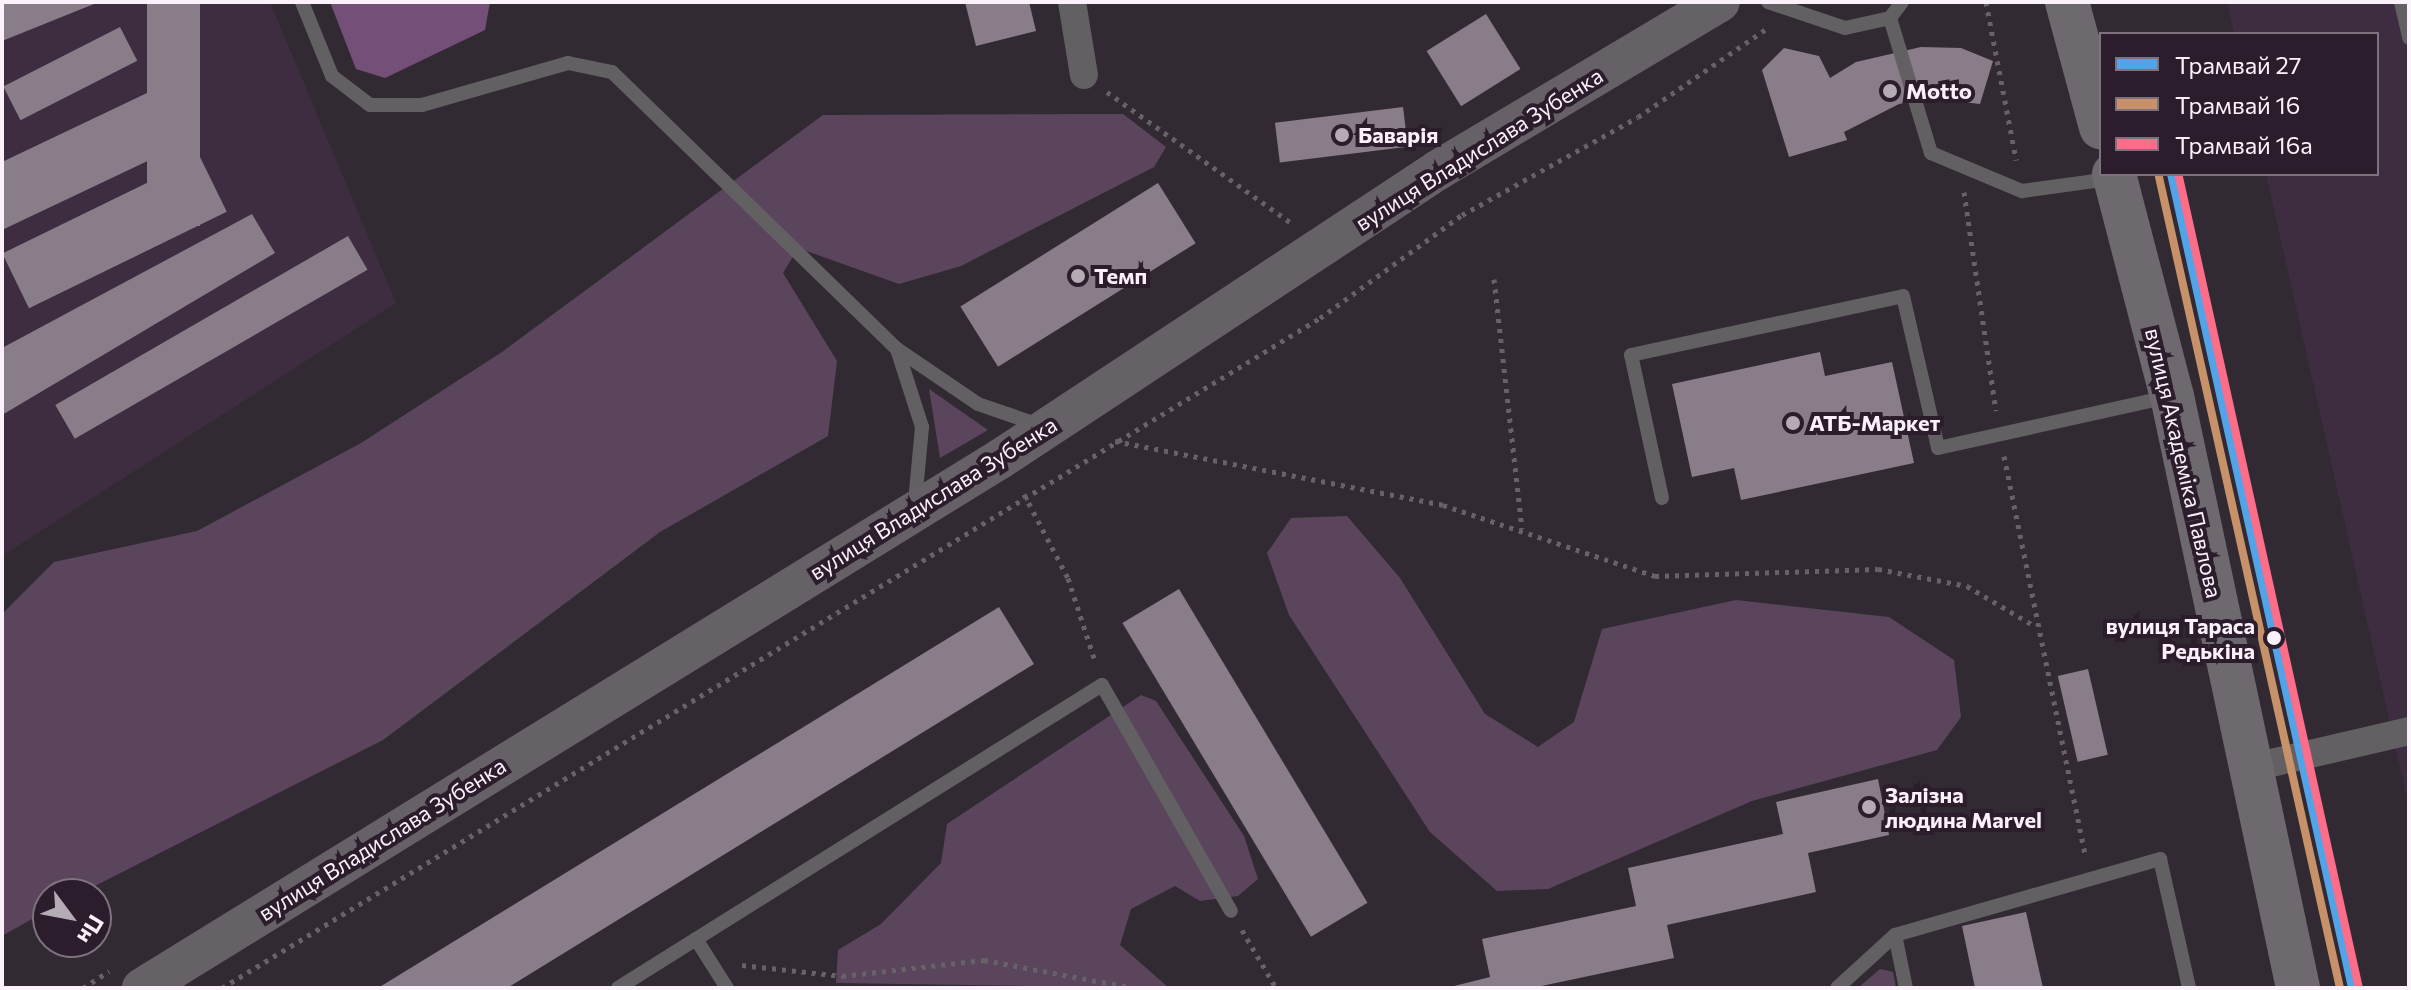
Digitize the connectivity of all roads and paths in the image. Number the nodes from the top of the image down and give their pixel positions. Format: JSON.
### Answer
{"nodes":[{"id":1,"x":302,"y":2,"type":"edge"},
{"id":2,"x":1072,"y":2,"type":"edge"},
{"id":3,"x":1720,"y":2,"type":"edge"},
{"id":4,"x":1768,"y":2,"type":"edge"},
{"id":5,"x":1902,"y":2,"type":"edge"},
{"id":6,"x":2067,"y":2,"type":"edge"},
{"id":7,"x":2401,"y":2,"type":"edge"},
{"id":8,"x":1790,"y":13,"type":"junction"},
{"id":9,"x":1890,"y":18,"type":"junction"},
{"id":10,"x":2409,"y":38,"type":"edge"},
{"id":11,"x":1084,"y":75,"type":"joint"},
{"id":12,"x":2099,"y":120,"type":"edge"},
{"id":13,"x":2115,"y":176,"type":"edge"},
{"id":14,"x":1325,"y":246,"type":"junction"},
{"id":15,"x":1494,"y":279,"type":"dead end"},
{"id":16,"x":897,"y":349,"type":"junction"},
{"id":17,"x":2172,"y":396,"type":"junction"},
{"id":18,"x":1048,"y":427,"type":"junction"},
{"id":19,"x":1114,"y":441,"type":"junction"},
{"id":20,"x":1000,"y":459,"type":"junction"},
{"id":21,"x":1025,"y":495,"type":"junction"},
{"id":22,"x":1662,"y":498,"type":"dead end"},
{"id":23,"x":913,"y":512,"type":"junction"},
{"id":24,"x":1522,"y":528,"type":"junction"},
{"id":25,"x":2033,"y":625,"type":"dead end"},
{"id":26,"x":1102,"y":685,"type":"junction"},
{"id":27,"x":2409,"y":731,"type":"edge"},
{"id":28,"x":2250,"y":768,"type":"junction"},
{"id":29,"x":1231,"y":911,"type":"joint"},
{"id":30,"x":1895,"y":935,"type":"junction"},
{"id":31,"x":696,"y":939,"type":"junction"},
{"id":32,"x":710,"y":962,"type":"junction"},
{"id":33,"x":168,"y":981,"type":"edge"},
{"id":34,"x":222,"y":988,"type":"edge"},
{"id":35,"x":618,"y":988,"type":"edge"},
{"id":36,"x":727,"y":988,"type":"edge"},
{"id":37,"x":1133,"y":988,"type":"edge"},
{"id":38,"x":1276,"y":988,"type":"edge"},
{"id":39,"x":1837,"y":988,"type":"edge"},
{"id":40,"x":1906,"y":988,"type":"edge"},
{"id":41,"x":2189,"y":988,"type":"edge"},
{"id":42,"x":2298,"y":988,"type":"edge"}],
"edges":[{"from":1,"to":16,"type":"lane"},
{"from":2,"to":11,"type":"street"},
{"from":3,"to":14,"type":"street","name":"вулиця Владислава Зубенка"},
{"from":4,"to":8,"type":"lane"},
{"from":5,"to":9,"type":"lane"},
{"from":6,"to":12,"type":"main road"},
{"from":7,"to":10,"type":"lane"},
{"from":8,"to":9,"type":"lane"},
{"from":8,"to":19,"type":"path"},
{"from":9,"to":13,"type":"lane"},
{"from":11,"to":14,"type":"path"},
{"from":13,"to":17,"type":"main road","name":"вулиця Академіка Павлова"},
{"from":14,"to":18,"type":"street","name":"вулиця Владислава Зубенка"},
{"from":15,"to":24,"type":"path"},
{"from":16,"to":18,"type":"lane"},
{"from":16,"to":23,"type":"lane"},
{"from":17,"to":22,"type":"lane"},
{"from":17,"to":28,"type":"main road","name":"вулиця Академіка Павлова"},
{"from":18,"to":20,"type":"street","name":"вулиця Владислава Зубенка"},
{"from":19,"to":21,"type":"path"},
{"from":19,"to":24,"type":"path"},
{"from":20,"to":21,"type":"path"},
{"from":20,"to":23,"type":"street","name":"вулиця Владислава Зубенка"},
{"from":21,"to":26,"type":"path"},
{"from":21,"to":34,"type":"path"},
{"from":23,"to":33,"type":"street","name":"вулиця Владислава Зубенка"},
{"from":24,"to":25,"type":"path"},
{"from":26,"to":29,"type":"lane"},
{"from":26,"to":31,"type":"lane"},
{"from":27,"to":28,"type":"street"},
{"from":28,"to":42,"type":"main road","name":"вулиця Академіка Павлова"},
{"from":29,"to":38,"type":"path"},
{"from":30,"to":39,"type":"lane"},
{"from":30,"to":40,"type":"lane"},
{"from":30,"to":41,"type":"lane"},
{"from":31,"to":32,"type":"lane"},
{"from":31,"to":35,"type":"lane"},
{"from":32,"to":36,"type":"lane"},
{"from":32,"to":37,"type":"path"}]}
